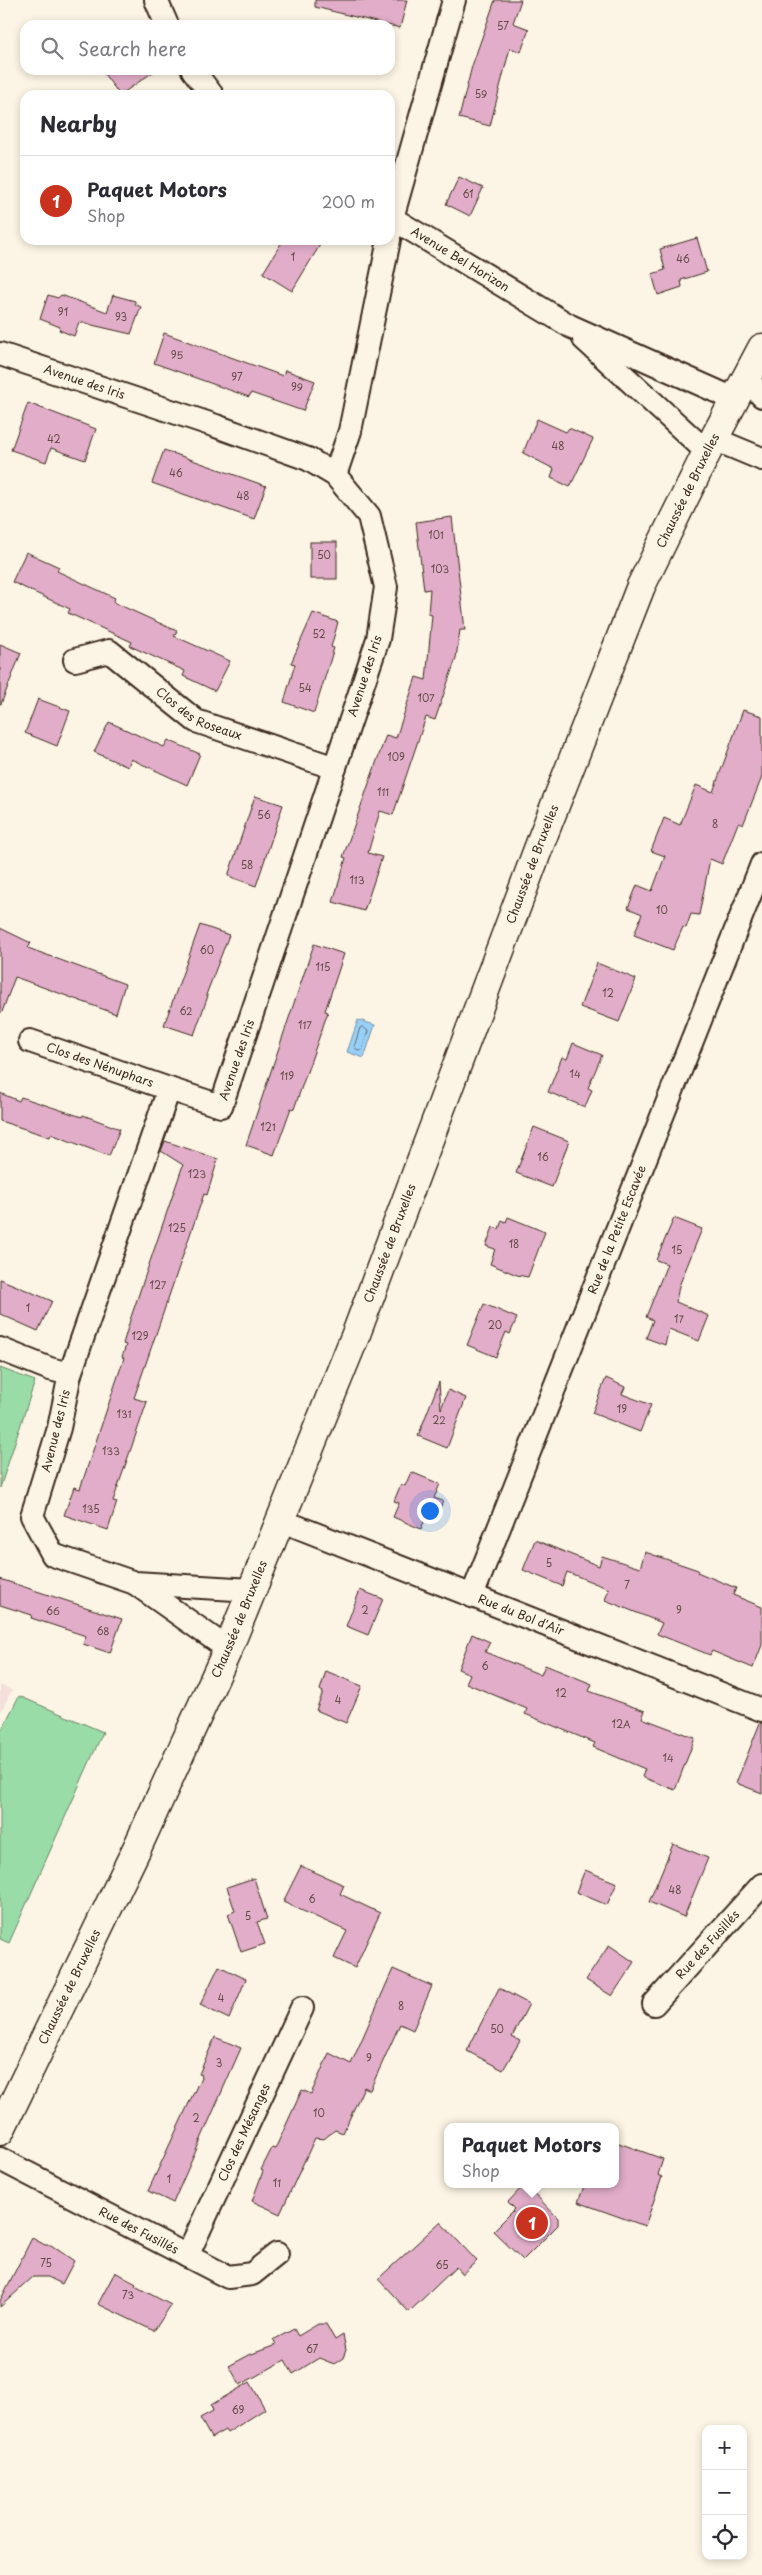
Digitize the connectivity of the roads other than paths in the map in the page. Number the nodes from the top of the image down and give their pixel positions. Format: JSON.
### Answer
{"nodes":[{"id":1,"x":156,"y":0,"type":"edge"},
{"id":2,"x":454,"y":0,"type":"edge"},
{"id":3,"x":165,"y":20,"type":"edge"},
{"id":4,"x":196,"y":75,"type":"edge"},
{"id":5,"x":208,"y":90,"type":"edge"},
{"id":6,"x":395,"y":209,"type":"edge"},
{"id":7,"x":395,"y":230,"type":"edge"},
{"id":8,"x":386,"y":245,"type":"edge"},
{"id":9,"x":570,"y":326,"type":"junction"},
{"id":10,"x":762,"y":348,"type":"edge"},
{"id":11,"x":0,"y":354,"type":"edge"},
{"id":12,"x":747,"y":391,"type":"edge"},
{"id":13,"x":711,"y":445,"type":"junction"},
{"id":14,"x":762,"y":459,"type":"edge"},
{"id":15,"x":335,"y":475,"type":"junction"},
{"id":16,"x":75,"y":660,"type":"dead end"},
{"id":17,"x":335,"y":768,"type":"junction"},
{"id":18,"x":762,"y":864,"type":"edge"},
{"id":19,"x":30,"y":1041,"type":"dead end"},
{"id":20,"x":169,"y":1089,"type":"junction"},
{"id":21,"x":0,"y":1349,"type":"edge"},
{"id":22,"x":70,"y":1374,"type":"junction"},
{"id":23,"x":280,"y":1520,"type":"junction"},
{"id":24,"x":135,"y":1583,"type":"junction"},
{"id":25,"x":252,"y":1590,"type":"junction"},
{"id":26,"x":472,"y":1596,"type":"junction"},
{"id":27,"x":228,"y":1649,"type":"junction"},
{"id":28,"x":762,"y":1710,"type":"edge"},
{"id":29,"x":762,"y":1885,"type":"edge"},
{"id":30,"x":654,"y":2004,"type":"dead end"},
{"id":31,"x":302,"y":2008,"type":"dead end"},
{"id":32,"x":0,"y":2131,"type":"edge"},
{"id":33,"x":0,"y":2159,"type":"edge"},
{"id":34,"x":277,"y":2254,"type":"dead end"},
{"id":35,"x":187,"y":2256,"type":"junction"}],
"edges":[{"from":1,"to":3,"type":"street"},
{"from":2,"to":6,"type":"street"},
{"from":4,"to":5,"type":"street"},
{"from":7,"to":9,"type":"street","name":"Avenue Bel Horizon"},
{"from":8,"to":15,"type":"street"},
{"from":9,"to":12,"type":"street","name":"Avenue Bel Horizon"},
{"from":9,"to":13,"type":"street","name":"Avenue Bel Horizon"},
{"from":10,"to":12,"type":"main road","name":"Chaussée de Bruxelles"},
{"from":11,"to":15,"type":"street","name":"Avenue des Iris"},
{"from":12,"to":13,"type":"main road","name":"Chaussée de Bruxelles"},
{"from":13,"to":14,"type":"street","name":"Avenue Bel Horizon"},
{"from":13,"to":23,"type":"main road","name":"Chaussée de Bruxelles"},
{"from":15,"to":17,"type":"street","name":"Avenue des Iris"},
{"from":16,"to":17,"type":"street","name":"Clos des Roseaux"},
{"from":17,"to":20,"type":"street","name":"Avenue des Iris"},
{"from":18,"to":26,"type":"street","name":"Rue de la Petite Escavée"},
{"from":19,"to":20,"type":"street","name":"Clos des Nénuphars"},
{"from":20,"to":22,"type":"street","name":"Avenue des Iris"},
{"from":21,"to":22,"type":"street"},
{"from":22,"to":24,"type":"street","name":"Avenue des Iris"},
{"from":23,"to":25,"type":"main road","name":"Chaussée de Bruxelles"},
{"from":23,"to":26,"type":"street","name":"Rue du Bol d'Air"},
{"from":24,"to":25,"type":"street","name":"Avenue des Iris"},
{"from":24,"to":27,"type":"street","name":"Avenue des Iris"},
{"from":25,"to":27,"type":"main road","name":"Chaussée de Bruxelles"},
{"from":26,"to":28,"type":"street","name":"Rue du Bol d'Air"},
{"from":27,"to":32,"type":"main road","name":"Chaussée de Bruxelles"},
{"from":29,"to":30,"type":"street","name":"Rue des Fusillés"},
{"from":31,"to":35,"type":"street","name":"Clos des Mésanges"},
{"from":33,"to":35,"type":"street","name":"Rue des Fusillés"},
{"from":34,"to":35,"type":"street","name":"Rue des Fusillés"}]}
